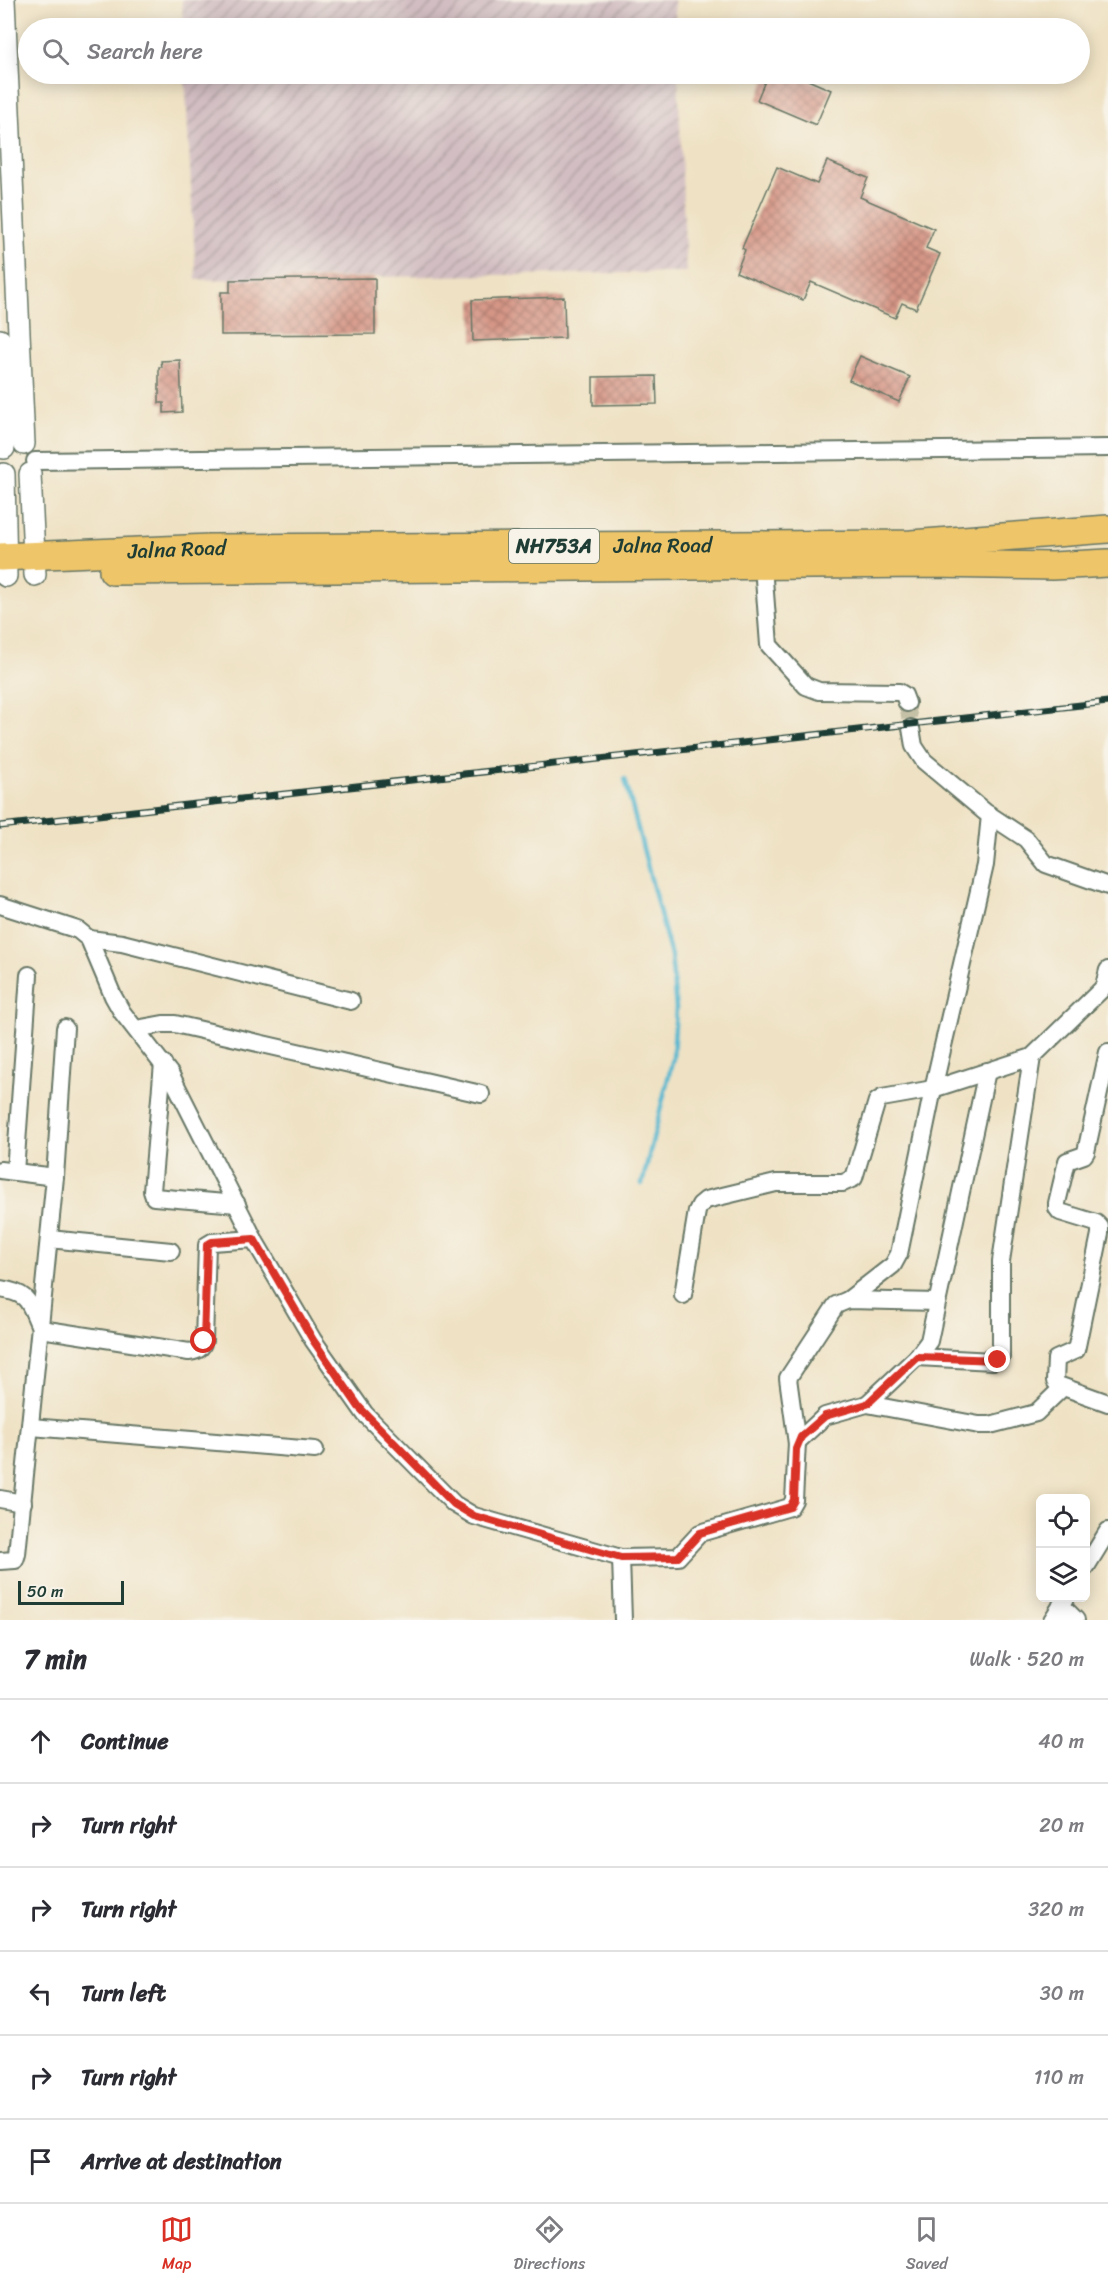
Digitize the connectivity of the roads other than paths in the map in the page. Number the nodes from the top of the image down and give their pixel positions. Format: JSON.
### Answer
{"nodes":[{"id":1,"x":4,"y":0,"type":"edge"},
{"id":2,"x":0,"y":340,"type":"edge"},
{"id":3,"x":1108,"y":448,"type":"edge"},
{"id":4,"x":14,"y":461,"type":"edge"},
{"id":5,"x":1108,"y":529,"type":"edge"},
{"id":6,"x":1108,"y":563,"type":"edge"},
{"id":7,"x":34,"y":565,"type":"junction"},
{"id":8,"x":763,"y":566,"type":"junction"},
{"id":9,"x":3,"y":567,"type":"edge"},
{"id":10,"x":907,"y":703,"type":"dead end"},
{"id":11,"x":911,"y":728,"type":"tunnel mouth"},
{"id":12,"x":990,"y":815,"type":"junction"},
{"id":13,"x":1108,"y":886,"type":"edge"},
{"id":14,"x":0,"y":905,"type":"edge"},
{"id":15,"x":89,"y":939,"type":"junction"},
{"id":16,"x":1108,"y":970,"type":"edge"},
{"id":17,"x":29,"y":975,"type":"dead end"},
{"id":18,"x":351,"y":1001,"type":"dead end"},
{"id":19,"x":65,"y":1028,"type":"dead end"},
{"id":20,"x":136,"y":1029,"type":"junction"},
{"id":21,"x":1108,"y":1052,"type":"edge"},
{"id":22,"x":1032,"y":1057,"type":"junction"},
{"id":23,"x":163,"y":1063,"type":"junction"},
{"id":24,"x":987,"y":1071,"type":"junction"},
{"id":25,"x":933,"y":1089,"type":"junction"},
{"id":26,"x":481,"y":1094,"type":"dead end"},
{"id":27,"x":7,"y":1171,"type":"edge"},
{"id":28,"x":55,"y":1177,"type":"junction"},
{"id":29,"x":237,"y":1204,"type":"junction"},
{"id":30,"x":49,"y":1239,"type":"junction"},
{"id":31,"x":254,"y":1239,"type":"junction"},
{"id":32,"x":171,"y":1251,"type":"dead end"},
{"id":33,"x":0,"y":1289,"type":"edge"},
{"id":34,"x":683,"y":1295,"type":"dead end"},
{"id":35,"x":848,"y":1300,"type":"junction"},
{"id":36,"x":937,"y":1302,"type":"junction"},
{"id":37,"x":41,"y":1329,"type":"junction"},
{"id":38,"x":917,"y":1357,"type":"junction"},
{"id":39,"x":1062,"y":1388,"type":"junction"},
{"id":40,"x":1108,"y":1403,"type":"edge"},
{"id":41,"x":867,"y":1404,"type":"junction"},
{"id":42,"x":31,"y":1427,"type":"junction"},
{"id":43,"x":797,"y":1444,"type":"junction"},
{"id":44,"x":315,"y":1450,"type":"dead end"},
{"id":45,"x":0,"y":1499,"type":"edge"},
{"id":46,"x":23,"y":1503,"type":"junction"},
{"id":47,"x":1108,"y":1531,"type":"edge"},
{"id":48,"x":621,"y":1558,"type":"junction"},
{"id":49,"x":1090,"y":1560,"type":"edge"},
{"id":50,"x":0,"y":1561,"type":"edge"},
{"id":51,"x":1063,"y":1602,"type":"edge"},
{"id":52,"x":1065,"y":1602,"type":"edge"},
{"id":53,"x":623,"y":1620,"type":"edge"},
{"id":54,"x":1052,"y":1620,"type":"edge"},
{"id":55,"x":1076,"y":1620,"type":"edge"}],
"edges":[{"from":1,"to":4,"type":"street"},
{"from":2,"to":4,"type":"street"},
{"from":3,"to":4,"type":"street"},
{"from":4,"to":7,"type":"street"},
{"from":4,"to":9,"type":"street"},
{"from":5,"to":7,"type":"highway","name":"Jalna Road","number":"NH753A"},
{"from":6,"to":8,"type":"highway","name":"Jalna Road","number":"NH753A"},
{"from":7,"to":8,"type":"highway","name":"Jalna Road","number":"NH753A"},
{"from":7,"to":9,"type":"highway","name":"Jalna Road","number":"NH753A"},
{"from":8,"to":10,"type":"street"},
{"from":11,"to":12,"type":"street"},
{"from":12,"to":13,"type":"street"},
{"from":12,"to":25,"type":"street"},
{"from":14,"to":15,"type":"street"},
{"from":15,"to":18,"type":"street"},
{"from":15,"to":20,"type":"street"},
{"from":16,"to":22,"type":"street"},
{"from":17,"to":27,"type":"street"},
{"from":19,"to":28,"type":"street"},
{"from":20,"to":23,"type":"street"},
{"from":20,"to":26,"type":"street"},
{"from":21,"to":39,"type":"street"},
{"from":22,"to":24,"type":"street"},
{"from":22,"to":38,"type":"street"},
{"from":23,"to":29,"type":"street"},
{"from":23,"to":29,"type":"street"},
{"from":24,"to":25,"type":"street"},
{"from":24,"to":36,"type":"street"},
{"from":25,"to":34,"type":"street"},
{"from":25,"to":35,"type":"street"},
{"from":27,"to":28,"type":"street"},
{"from":28,"to":30,"type":"street"},
{"from":29,"to":31,"type":"street"},
{"from":30,"to":32,"type":"street"},
{"from":30,"to":37,"type":"street"},
{"from":31,"to":37,"type":"street"},
{"from":31,"to":48,"type":"street"},
{"from":33,"to":37,"type":"street"},
{"from":35,"to":36,"type":"street"},
{"from":35,"to":43,"type":"street"},
{"from":36,"to":38,"type":"street"},
{"from":37,"to":42,"type":"street"},
{"from":38,"to":41,"type":"street"},
{"from":39,"to":40,"type":"street"},
{"from":39,"to":41,"type":"street"},
{"from":41,"to":43,"type":"street"},
{"from":42,"to":44,"type":"street"},
{"from":42,"to":46,"type":"street"},
{"from":43,"to":48,"type":"street"},
{"from":45,"to":46,"type":"street"},
{"from":46,"to":50,"type":"street"},
{"from":47,"to":49,"type":"street"},
{"from":48,"to":53,"type":"street"},
{"from":51,"to":54,"type":"street"},
{"from":52,"to":55,"type":"street"}]}
